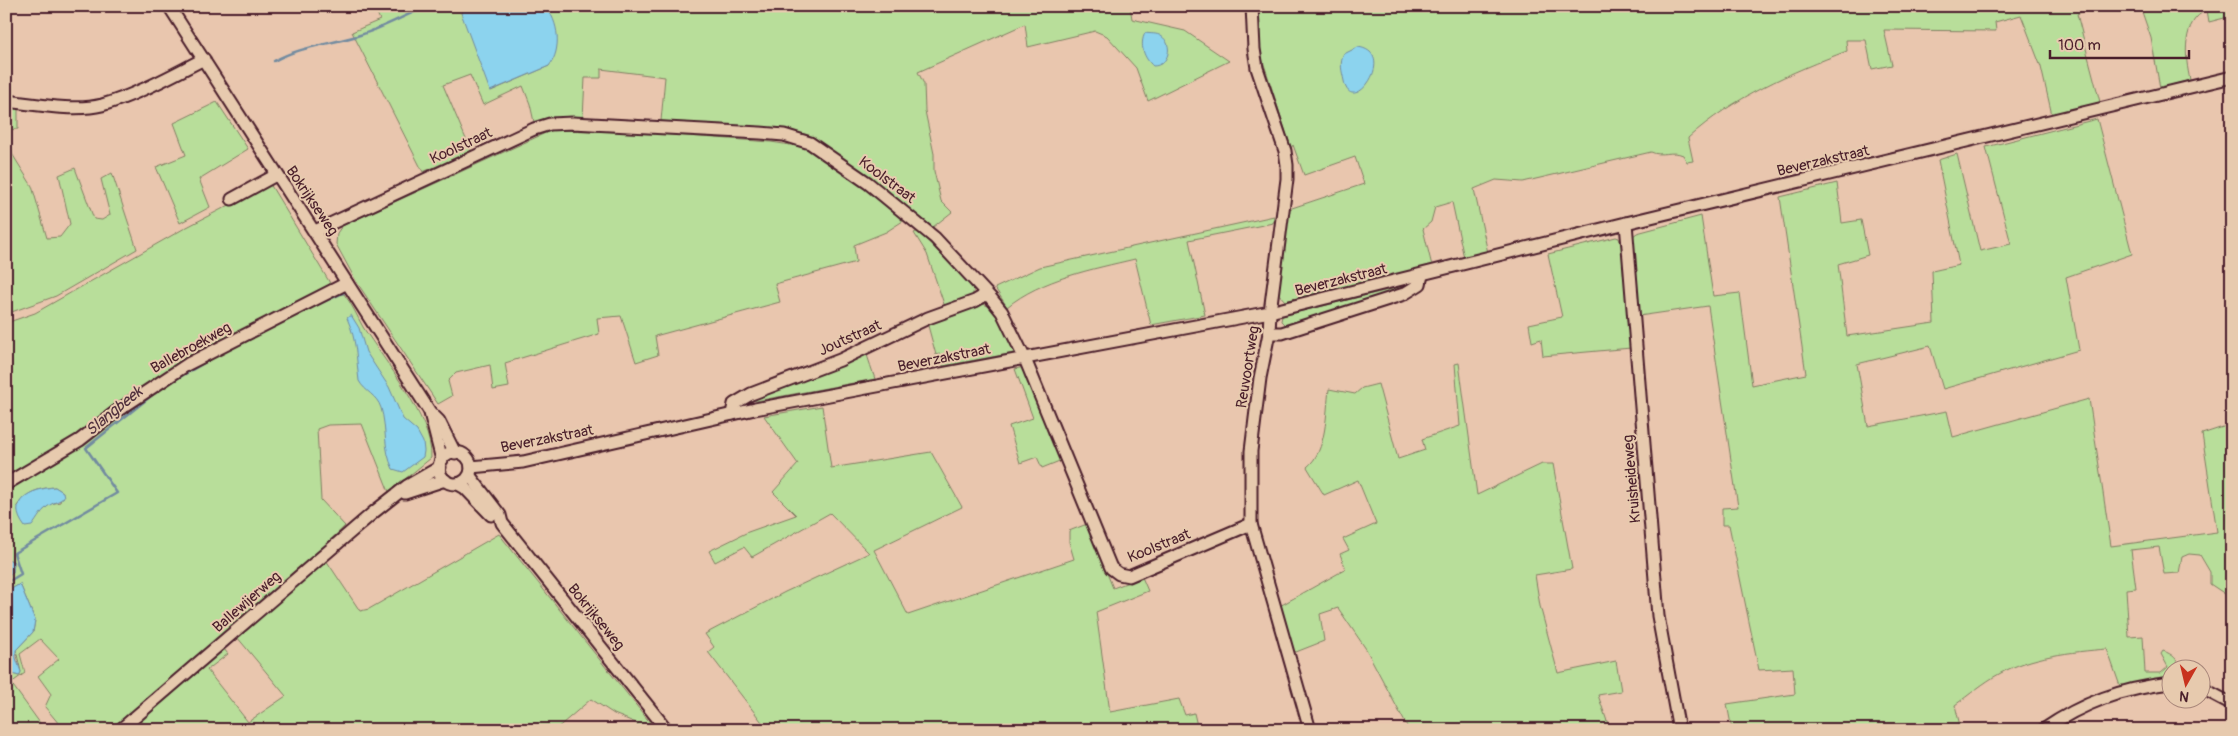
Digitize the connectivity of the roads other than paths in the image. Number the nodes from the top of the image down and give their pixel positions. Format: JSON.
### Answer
{"nodes":[{"id":1,"x":169,"y":6,"type":"edge"},
{"id":2,"x":1252,"y":6,"type":"edge"},
{"id":3,"x":204,"y":60,"type":"junction"},
{"id":4,"x":2232,"y":77,"type":"edge"},
{"id":5,"x":6,"y":101,"type":"edge"},
{"id":6,"x":276,"y":175,"type":"junction"},
{"id":7,"x":232,"y":199,"type":"dead end"},
{"id":8,"x":1626,"y":223,"type":"junction"},
{"id":9,"x":315,"y":231,"type":"junction"},
{"id":10,"x":1422,"y":275,"type":"junction"},
{"id":11,"x":347,"y":282,"type":"junction"},
{"id":12,"x":987,"y":294,"type":"junction"},
{"id":13,"x":1270,"y":312,"type":"junction"},
{"id":14,"x":1269,"y":333,"type":"junction"},
{"id":15,"x":1025,"y":359,"type":"junction"},
{"id":16,"x":430,"y":412,"type":"junction"},
{"id":17,"x":732,"y":414,"type":"junction"},
{"id":18,"x":455,"y":453,"type":"junction"},
{"id":19,"x":441,"y":464,"type":"junction"},
{"id":20,"x":470,"y":471,"type":"junction"},
{"id":21,"x":445,"y":480,"type":"junction"},
{"id":22,"x":6,"y":484,"type":"edge"},
{"id":23,"x":458,"y":484,"type":"junction"},
{"id":24,"x":394,"y":497,"type":"junction"},
{"id":25,"x":502,"y":523,"type":"junction"},
{"id":26,"x":1251,"y":524,"type":"junction"},
{"id":27,"x":2160,"y":685,"type":"edge"},
{"id":28,"x":2210,"y":692,"type":"edge"},
{"id":29,"x":2232,"y":704,"type":"edge"},
{"id":30,"x":120,"y":730,"type":"edge"},
{"id":31,"x":667,"y":730,"type":"edge"},
{"id":32,"x":1310,"y":730,"type":"edge"},
{"id":33,"x":1679,"y":730,"type":"edge"},
{"id":34,"x":2043,"y":730,"type":"edge"}],
"edges":[{"from":1,"to":3,"type":"street","name":"Bokrijkseweg"},
{"from":2,"to":13,"type":"street","name":"Reuvoortweg"},
{"from":3,"to":5,"type":"street"},
{"from":3,"to":6,"type":"street","name":"Bokrijkseweg"},
{"from":4,"to":8,"type":"street","name":"Beverzakstraat"},
{"from":6,"to":7,"type":"street"},
{"from":6,"to":9,"type":"street","name":"Bokrijkseweg"},
{"from":8,"to":10,"type":"street","name":"Beverzakstraat"},
{"from":8,"to":33,"type":"street","name":"Kruisheideweg"},
{"from":9,"to":11,"type":"street","name":"Bokrijkseweg"},
{"from":9,"to":12,"type":"street","name":"Koolstraat"},
{"from":10,"to":13,"type":"street","name":"Beverzakstraat"},
{"from":10,"to":14,"type":"street","name":"Beverzakstraat"},
{"from":11,"to":16,"type":"street","name":"Bokrijkseweg"},
{"from":11,"to":22,"type":"street","name":"Ballebroekweg"},
{"from":12,"to":15,"type":"street","name":"Koolstraat"},
{"from":12,"to":17,"type":"street","name":"Joutstraat"},
{"from":13,"to":14,"type":"street","name":"Reuvoortweg"},
{"from":13,"to":15,"type":"street","name":"Beverzakstraat"},
{"from":14,"to":26,"type":"street","name":"Reuvoortweg"},
{"from":15,"to":17,"type":"street","name":"Beverzakstraat"},
{"from":15,"to":26,"type":"street","name":"Koolstraat"},
{"from":16,"to":18,"type":"street","name":"Bokrijkseweg"},
{"from":16,"to":19,"type":"street","name":"Bokrijkseweg"},
{"from":17,"to":20,"type":"street","name":"Beverzakstraat"},
{"from":18,"to":19,"type":"street"},
{"from":18,"to":20,"type":"street","name":"Bokrijkseweg"},
{"from":19,"to":21,"type":"street","name":"Bokrijkseweg"},
{"from":19,"to":24,"type":"street","name":"Ballewijerweg"},
{"from":20,"to":23,"type":"street"},
{"from":20,"to":25,"type":"street","name":"Bokrijkseweg"},
{"from":21,"to":23,"type":"street","name":"Bokrijkseweg"},
{"from":21,"to":24,"type":"street","name":"Ballewijerweg"},
{"from":23,"to":25,"type":"street","name":"Bokrijkseweg"},
{"from":24,"to":30,"type":"street","name":"Ballewijerweg"},
{"from":25,"to":31,"type":"street","name":"Bokrijkseweg"},
{"from":26,"to":32,"type":"street","name":"Reuvoortweg"},
{"from":27,"to":34,"type":"street"},
{"from":28,"to":29,"type":"street"}]}
